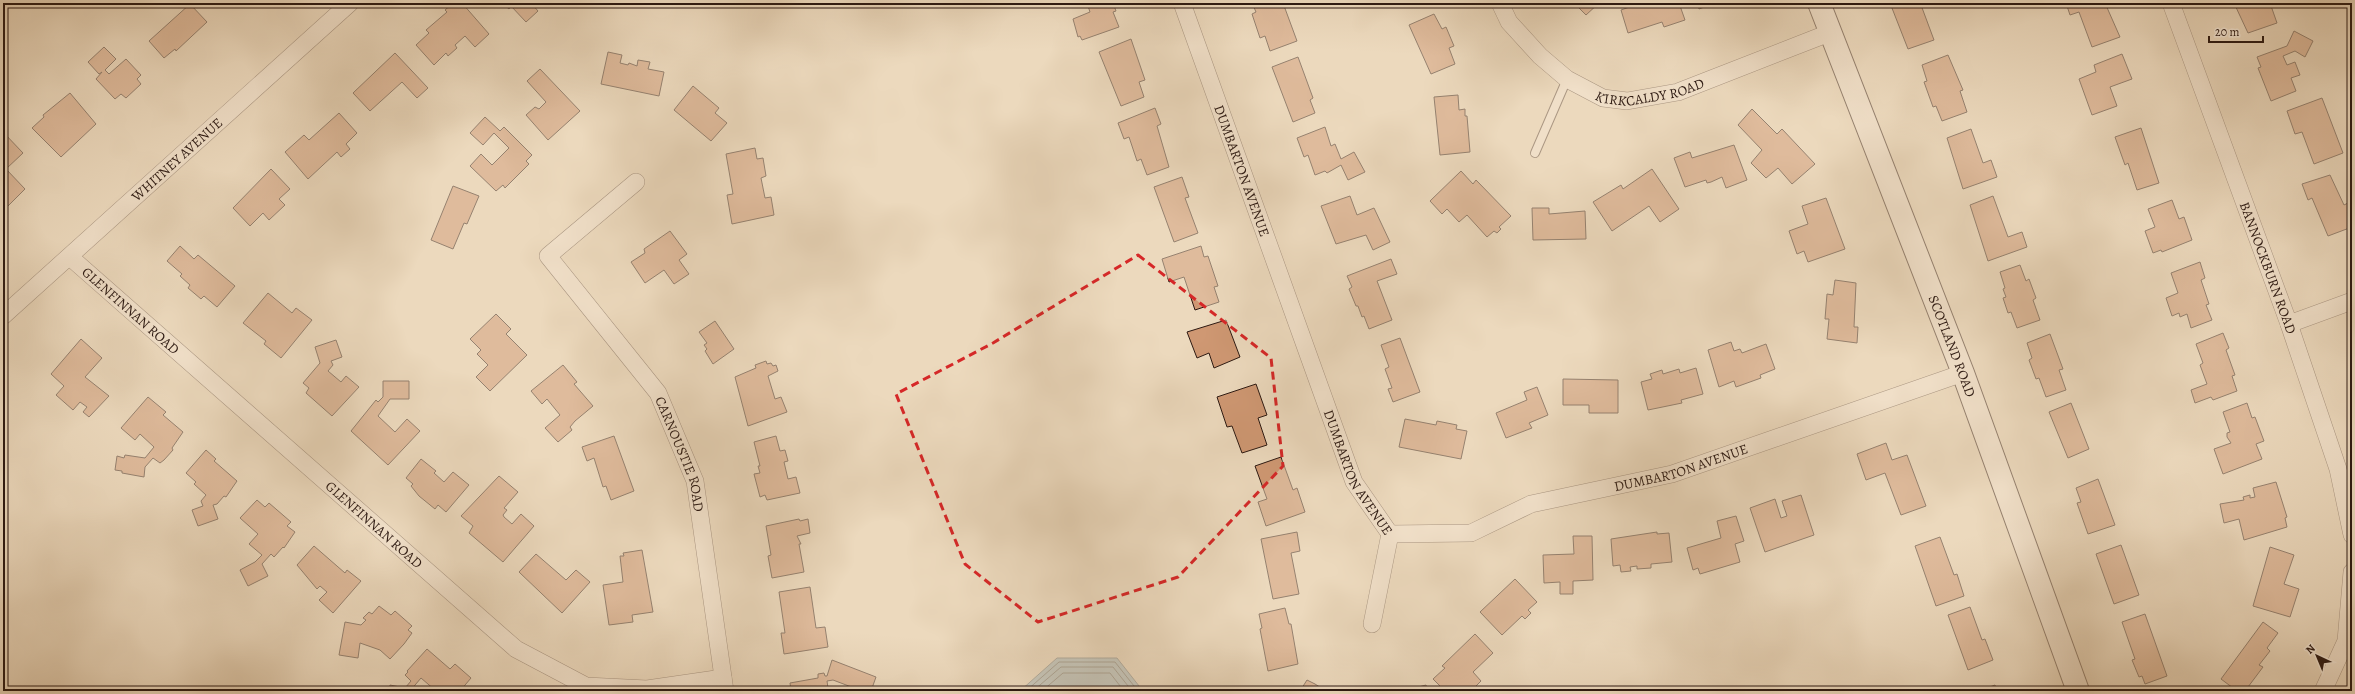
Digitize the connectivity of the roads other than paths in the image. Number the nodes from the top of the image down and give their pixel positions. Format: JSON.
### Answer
{"nodes":[{"id":1,"x":350,"y":3,"type":"edge"},
{"id":2,"x":1182,"y":3,"type":"edge"},
{"id":3,"x":1500,"y":3,"type":"edge"},
{"id":4,"x":1819,"y":3,"type":"edge"},
{"id":5,"x":2172,"y":3,"type":"edge"},
{"id":6,"x":1829,"y":33,"type":"junction"},
{"id":7,"x":1568,"y":79,"type":"junction"},
{"id":8,"x":1535,"y":153,"type":"dead end"},
{"id":9,"x":636,"y":182,"type":"dead end"},
{"id":10,"x":70,"y":257,"type":"junction"},
{"id":11,"x":2352,"y":300,"type":"edge"},
{"id":12,"x":3,"y":316,"type":"edge"},
{"id":13,"x":2289,"y":324,"type":"junction"},
{"id":14,"x":1963,"y":373,"type":"junction"},
{"id":15,"x":1390,"y":534,"type":"junction"},
{"id":16,"x":2352,"y":535,"type":"edge"},
{"id":17,"x":2352,"y":572,"type":"edge"},
{"id":18,"x":1372,"y":624,"type":"dead end"},
{"id":19,"x":724,"y":684,"type":"edge"},
{"id":20,"x":2078,"y":691,"type":"edge"},
{"id":21,"x":2323,"y":691,"type":"edge"}],
"edges":[{"from":1,"to":10,"type":"street","name":"WHITNEY AVENUE"},
{"from":2,"to":15,"type":"street","name":"DUMBARTON AVENUE"},
{"from":3,"to":7,"type":"street","name":"KIRKCALDY ROAD"},
{"from":4,"to":6,"type":"street","name":"SCOTLAND ROAD"},
{"from":5,"to":13,"type":"street","name":"BANNOCKBURN ROAD"},
{"from":6,"to":7,"type":"street","name":"KIRKCALDY ROAD"},
{"from":6,"to":14,"type":"street","name":"SCOTLAND ROAD"},
{"from":7,"to":8,"type":"lane"},
{"from":9,"to":19,"type":"street","name":"CARNOUSTIE ROAD"},
{"from":10,"to":12,"type":"street","name":"WHITNEY AVENUE"},
{"from":10,"to":19,"type":"street","name":"GLENFINNAN ROAD"},
{"from":11,"to":13,"type":"street"},
{"from":13,"to":16,"type":"street","name":"BANNOCKBURN ROAD"},
{"from":14,"to":15,"type":"street","name":"DUMBARTON AVENUE"},
{"from":14,"to":20,"type":"street","name":"SCOTLAND ROAD"},
{"from":15,"to":18,"type":"street"},
{"from":17,"to":21,"type":"street"}]}
